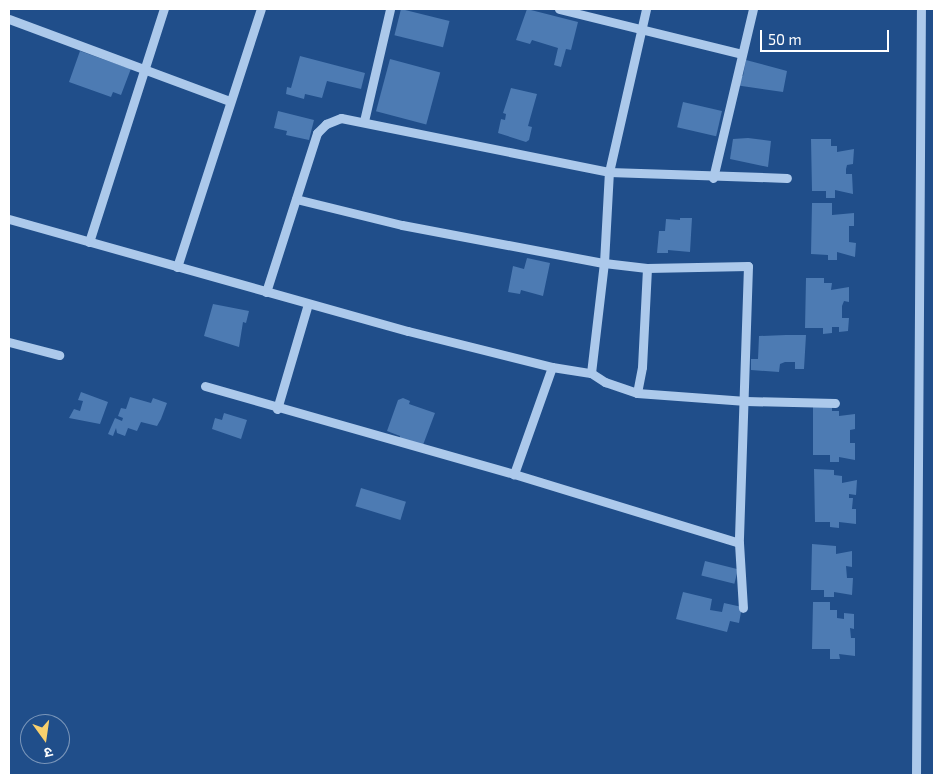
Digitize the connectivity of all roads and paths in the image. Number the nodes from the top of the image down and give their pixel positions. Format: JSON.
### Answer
{"nodes":[{"id":1,"x":164,"y":9,"type":"edge"},
{"id":2,"x":260,"y":9,"type":"edge"},
{"id":3,"x":390,"y":9,"type":"edge"},
{"id":4,"x":559,"y":9,"type":"edge"},
{"id":5,"x":646,"y":9,"type":"edge"},
{"id":6,"x":754,"y":9,"type":"edge"},
{"id":7,"x":921,"y":9,"type":"edge"},
{"id":8,"x":9,"y":18,"type":"edge"},
{"id":9,"x":642,"y":27,"type":"junction"},
{"id":10,"x":742,"y":54,"type":"junction"},
{"id":11,"x":145,"y":70,"type":"junction"},
{"id":12,"x":230,"y":101,"type":"junction"},
{"id":13,"x":364,"y":122,"type":"junction"},
{"id":14,"x":609,"y":172,"type":"junction"},
{"id":15,"x":713,"y":178,"type":"junction"},
{"id":16,"x":787,"y":178,"type":"dead end"},
{"id":17,"x":296,"y":198,"type":"junction"},
{"id":18,"x":9,"y":219,"type":"edge"},
{"id":19,"x":89,"y":242,"type":"junction"},
{"id":20,"x":604,"y":263,"type":"junction"},
{"id":21,"x":177,"y":268,"type":"junction"},
{"id":22,"x":647,"y":268,"type":"junction"},
{"id":23,"x":266,"y":292,"type":"junction"},
{"id":24,"x":308,"y":304,"type":"junction"},
{"id":25,"x":9,"y":342,"type":"edge"},
{"id":26,"x":59,"y":355,"type":"dead end"},
{"id":27,"x":552,"y":367,"type":"junction"},
{"id":28,"x":591,"y":373,"type":"junction"},
{"id":29,"x":205,"y":386,"type":"dead end"},
{"id":30,"x":637,"y":393,"type":"junction"},
{"id":31,"x":746,"y":401,"type":"junction"},
{"id":32,"x":835,"y":403,"type":"dead end"},
{"id":33,"x":277,"y":409,"type":"junction"},
{"id":34,"x":514,"y":474,"type":"junction"},
{"id":35,"x":739,"y":543,"type":"junction"},
{"id":36,"x":742,"y":608,"type":"dead end"},
{"id":37,"x":916,"y":775,"type":"edge"}],
"edges":[{"from":1,"to":11,"type":"street"},
{"from":2,"to":12,"type":"street"},
{"from":3,"to":13,"type":"street"},
{"from":4,"to":9,"type":"street"},
{"from":5,"to":9,"type":"street"},
{"from":6,"to":10,"type":"street"},
{"from":7,"to":37,"type":"street"},
{"from":8,"to":11,"type":"street"},
{"from":9,"to":10,"type":"street"},
{"from":9,"to":14,"type":"street"},
{"from":10,"to":15,"type":"street"},
{"from":11,"to":12,"type":"street"},
{"from":11,"to":19,"type":"street"},
{"from":12,"to":21,"type":"street"},
{"from":13,"to":14,"type":"street"},
{"from":13,"to":17,"type":"street"},
{"from":14,"to":15,"type":"street"},
{"from":14,"to":20,"type":"street"},
{"from":15,"to":16,"type":"street"},
{"from":17,"to":20,"type":"street"},
{"from":17,"to":23,"type":"street"},
{"from":18,"to":19,"type":"street"},
{"from":19,"to":21,"type":"street"},
{"from":20,"to":22,"type":"street"},
{"from":20,"to":28,"type":"street"},
{"from":21,"to":23,"type":"street"},
{"from":22,"to":30,"type":"street"},
{"from":22,"to":31,"type":"street"},
{"from":23,"to":24,"type":"street"},
{"from":24,"to":27,"type":"street"},
{"from":24,"to":33,"type":"street"},
{"from":25,"to":26,"type":"street"},
{"from":27,"to":28,"type":"street"},
{"from":27,"to":34,"type":"street"},
{"from":28,"to":30,"type":"street"},
{"from":29,"to":33,"type":"street"},
{"from":30,"to":31,"type":"street"},
{"from":31,"to":32,"type":"street"},
{"from":31,"to":35,"type":"street"},
{"from":33,"to":34,"type":"street"},
{"from":34,"to":35,"type":"street"},
{"from":35,"to":36,"type":"street"}]}
